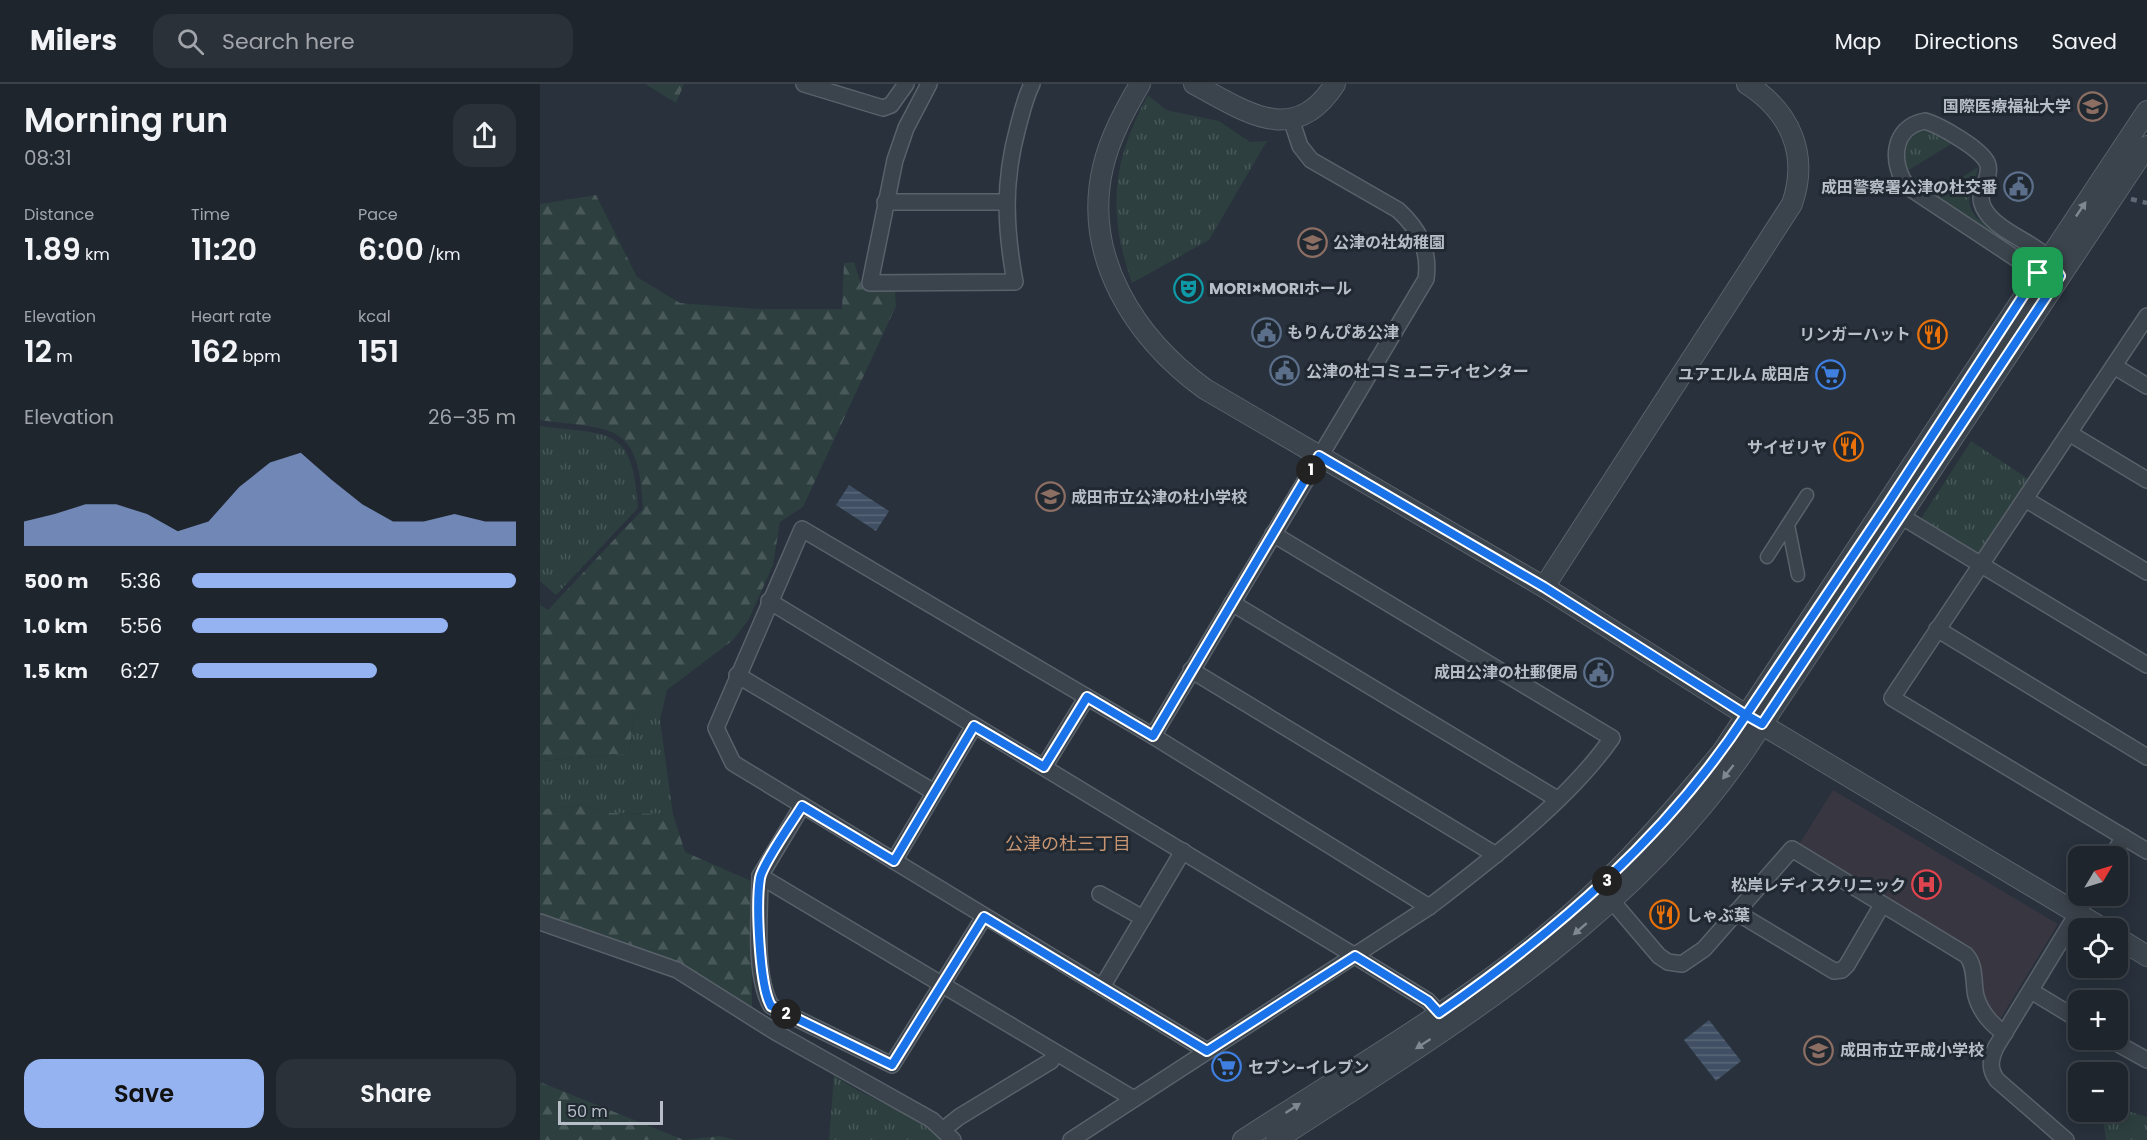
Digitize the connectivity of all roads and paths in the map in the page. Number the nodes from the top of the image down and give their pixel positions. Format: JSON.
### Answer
{"nodes":[{"id":1,"x":804,"y":84,"type":"edge"},
{"id":2,"x":906,"y":84,"type":"edge"},
{"id":3,"x":929,"y":84,"type":"edge"},
{"id":4,"x":1032,"y":84,"type":"edge"},
{"id":5,"x":1140,"y":84,"type":"edge"},
{"id":6,"x":1194,"y":84,"type":"edge"},
{"id":7,"x":1335,"y":84,"type":"edge"},
{"id":8,"x":1748,"y":84,"type":"edge"},
{"id":9,"x":2147,"y":111,"type":"edge"},
{"id":10,"x":1291,"y":119,"type":"junction"},
{"id":11,"x":2147,"y":146,"type":"edge"},
{"id":12,"x":885,"y":202,"type":"junction"},
{"id":13,"x":1005,"y":202,"type":"junction"},
{"id":14,"x":2043,"y":266,"type":"junction"},
{"id":15,"x":2060,"y":276,"type":"junction"},
{"id":16,"x":2147,"y":316,"type":"edge"},
{"id":17,"x":2114,"y":366,"type":"junction"},
{"id":18,"x":2147,"y":386,"type":"edge"},
{"id":19,"x":2069,"y":433,"type":"junction"},
{"id":20,"x":1319,"y":456,"type":"junction"},
{"id":21,"x":2147,"y":480,"type":"edge"},
{"id":22,"x":1807,"y":495,"type":"dead end"},
{"id":23,"x":2025,"y":499,"type":"junction"},
{"id":24,"x":1899,"y":515,"type":"junction"},
{"id":25,"x":1788,"y":525,"type":"junction"},
{"id":26,"x":1273,"y":534,"type":"junction"},
{"id":27,"x":1767,"y":557,"type":"dead end"},
{"id":28,"x":1982,"y":565,"type":"junction"},
{"id":29,"x":2147,"y":572,"type":"edge"},
{"id":30,"x":1798,"y":575,"type":"dead end"},
{"id":31,"x":1544,"y":587,"type":"junction"},
{"id":32,"x":769,"y":601,"type":"junction"},
{"id":33,"x":1232,"y":603,"type":"junction"},
{"id":34,"x":1937,"y":629,"type":"junction"},
{"id":35,"x":2147,"y":665,"type":"edge"},
{"id":36,"x":1191,"y":670,"type":"junction"},
{"id":37,"x":737,"y":675,"type":"junction"},
{"id":38,"x":1087,"y":697,"type":"junction"},
{"id":39,"x":1754,"y":719,"type":"junction"},
{"id":40,"x":974,"y":726,"type":"junction"},
{"id":41,"x":1153,"y":736,"type":"junction"},
{"id":42,"x":2147,"y":757,"type":"edge"},
{"id":43,"x":1044,"y":767,"type":"junction"},
{"id":44,"x":934,"y":792,"type":"junction"},
{"id":45,"x":1557,"y":799,"type":"junction"},
{"id":46,"x":802,"y":806,"type":"junction"},
{"id":47,"x":2124,"y":837,"type":"junction"},
{"id":48,"x":2118,"y":846,"type":"edge"},
{"id":49,"x":1183,"y":851,"type":"junction"},
{"id":50,"x":2147,"y":851,"type":"edge"},
{"id":51,"x":1496,"y":855,"type":"junction"},
{"id":52,"x":894,"y":861,"type":"junction"},
{"id":53,"x":760,"y":876,"type":"junction"},
{"id":54,"x":1100,"y":894,"type":"dead end"},
{"id":55,"x":1612,"y":901,"type":"junction"},
{"id":56,"x":1882,"y":905,"type":"junction"},
{"id":57,"x":2082,"y":906,"type":"edge"},
{"id":58,"x":1429,"y":907,"type":"junction"},
{"id":59,"x":1736,"y":912,"type":"junction"},
{"id":60,"x":2077,"y":914,"type":"junction"},
{"id":61,"x":984,"y":917,"type":"junction"},
{"id":62,"x":1143,"y":918,"type":"junction"},
{"id":63,"x":2084,"y":918,"type":"edge"},
{"id":64,"x":540,"y":922,"type":"edge"},
{"id":65,"x":2128,"y":944,"type":"edge"},
{"id":66,"x":1355,"y":956,"type":"junction"},
{"id":67,"x":2147,"y":956,"type":"edge"},
{"id":68,"x":943,"y":983,"type":"junction"},
{"id":69,"x":1102,"y":987,"type":"junction"},
{"id":70,"x":2031,"y":991,"type":"junction"},
{"id":71,"x":1439,"y":1013,"type":"junction"},
{"id":72,"x":2068,"y":1013,"type":"edge"},
{"id":73,"x":2005,"y":1033,"type":"junction"},
{"id":74,"x":2128,"y":1049,"type":"edge"},
{"id":75,"x":1207,"y":1051,"type":"junction"},
{"id":76,"x":1056,"y":1053,"type":"junction"},
{"id":77,"x":2147,"y":1060,"type":"edge"},
{"id":78,"x":1134,"y":1099,"type":"junction"},
{"id":79,"x":949,"y":1135,"type":"edge"},
{"id":80,"x":1071,"y":1140,"type":"edge"},
{"id":81,"x":1244,"y":1140,"type":"edge"},
{"id":82,"x":1276,"y":1140,"type":"edge"},
{"id":83,"x":2066,"y":1140,"type":"edge"}],
"edges":[{"from":1,"to":2,"type":"street"},
{"from":3,"to":12,"type":"street"},
{"from":4,"to":13,"type":"street"},
{"from":5,"to":20,"type":"street"},
{"from":6,"to":10,"type":"street"},
{"from":7,"to":10,"type":"street"},
{"from":8,"to":31,"type":"street"},
{"from":14,"to":9,"type":"street","one_way":true},
{"from":10,"to":20,"type":"street"},
{"from":11,"to":15,"type":"street"},
{"from":12,"to":13,"type":"street"},
{"from":12,"to":13,"type":"street"},
{"from":14,"to":14,"type":"street"},
{"from":14,"to":15,"type":"street"},
{"from":14,"to":39,"type":"street"},
{"from":15,"to":24,"type":"street"},
{"from":16,"to":17,"type":"street"},
{"from":17,"to":18,"type":"street"},
{"from":17,"to":19,"type":"street"},
{"from":19,"to":21,"type":"street"},
{"from":19,"to":23,"type":"street"},
{"from":20,"to":26,"type":"street"},
{"from":20,"to":31,"type":"street"},
{"from":22,"to":25,"type":"street"},
{"from":23,"to":28,"type":"street"},
{"from":23,"to":29,"type":"street"},
{"from":24,"to":28,"type":"street"},
{"from":24,"to":39,"type":"street"},
{"from":25,"to":27,"type":"street"},
{"from":25,"to":30,"type":"street"},
{"from":26,"to":33,"type":"street"},
{"from":26,"to":45,"type":"street"},
{"from":28,"to":34,"type":"street"},
{"from":28,"to":35,"type":"street"},
{"from":31,"to":39,"type":"street"},
{"from":32,"to":37,"type":"street"},
{"from":32,"to":38,"type":"street"},
{"from":32,"to":40,"type":"street"},
{"from":33,"to":36,"type":"street"},
{"from":33,"to":45,"type":"street"},
{"from":34,"to":42,"type":"street"},
{"from":34,"to":47,"type":"street"},
{"from":36,"to":41,"type":"street"},
{"from":36,"to":51,"type":"street"},
{"from":37,"to":44,"type":"street"},
{"from":37,"to":46,"type":"street"},
{"from":38,"to":41,"type":"street"},
{"from":38,"to":43,"type":"street"},
{"from":39,"to":55,"type":"street","one_way":true},
{"from":39,"to":60,"type":"street"},
{"from":39,"to":71,"type":"street"},
{"from":40,"to":43,"type":"street"},
{"from":40,"to":44,"type":"street"},
{"from":41,"to":58,"type":"street"},
{"from":43,"to":49,"type":"street"},
{"from":44,"to":52,"type":"street"},
{"from":45,"to":51,"type":"street"},
{"from":46,"to":52,"type":"street"},
{"from":46,"to":53,"type":"street"},
{"from":47,"to":48,"type":"street"},
{"from":47,"to":50,"type":"street"},
{"from":49,"to":62,"type":"street"},
{"from":49,"to":66,"type":"street"},
{"from":51,"to":58,"type":"street"},
{"from":52,"to":61,"type":"street"},
{"from":53,"to":68,"type":"street"},
{"from":53,"to":68,"type":"street"},
{"from":54,"to":62,"type":"street"},
{"from":55,"to":59,"type":"street"},
{"from":55,"to":82,"type":"street","one_way":true},
{"from":56,"to":59,"type":"street"},
{"from":56,"to":59,"type":"street"},
{"from":56,"to":73,"type":"street"},
{"from":57,"to":60,"type":"street"},
{"from":58,"to":66,"type":"street"},
{"from":60,"to":63,"type":"street"},
{"from":60,"to":70,"type":"street"},
{"from":61,"to":68,"type":"street"},
{"from":61,"to":69,"type":"street"},
{"from":62,"to":69,"type":"street"},
{"from":64,"to":79,"type":"street"},
{"from":65,"to":67,"type":"street"},
{"from":66,"to":71,"type":"street"},
{"from":66,"to":75,"type":"street"},
{"from":68,"to":76,"type":"street"},
{"from":69,"to":75,"type":"street"},
{"from":70,"to":72,"type":"street"},
{"from":70,"to":73,"type":"street"},
{"from":81,"to":71,"type":"street","one_way":true},
{"from":73,"to":83,"type":"street"},
{"from":74,"to":77,"type":"street"},
{"from":75,"to":78,"type":"street"},
{"from":76,"to":78,"type":"street"},
{"from":76,"to":79,"type":"street"},
{"from":78,"to":80,"type":"street"}]}
